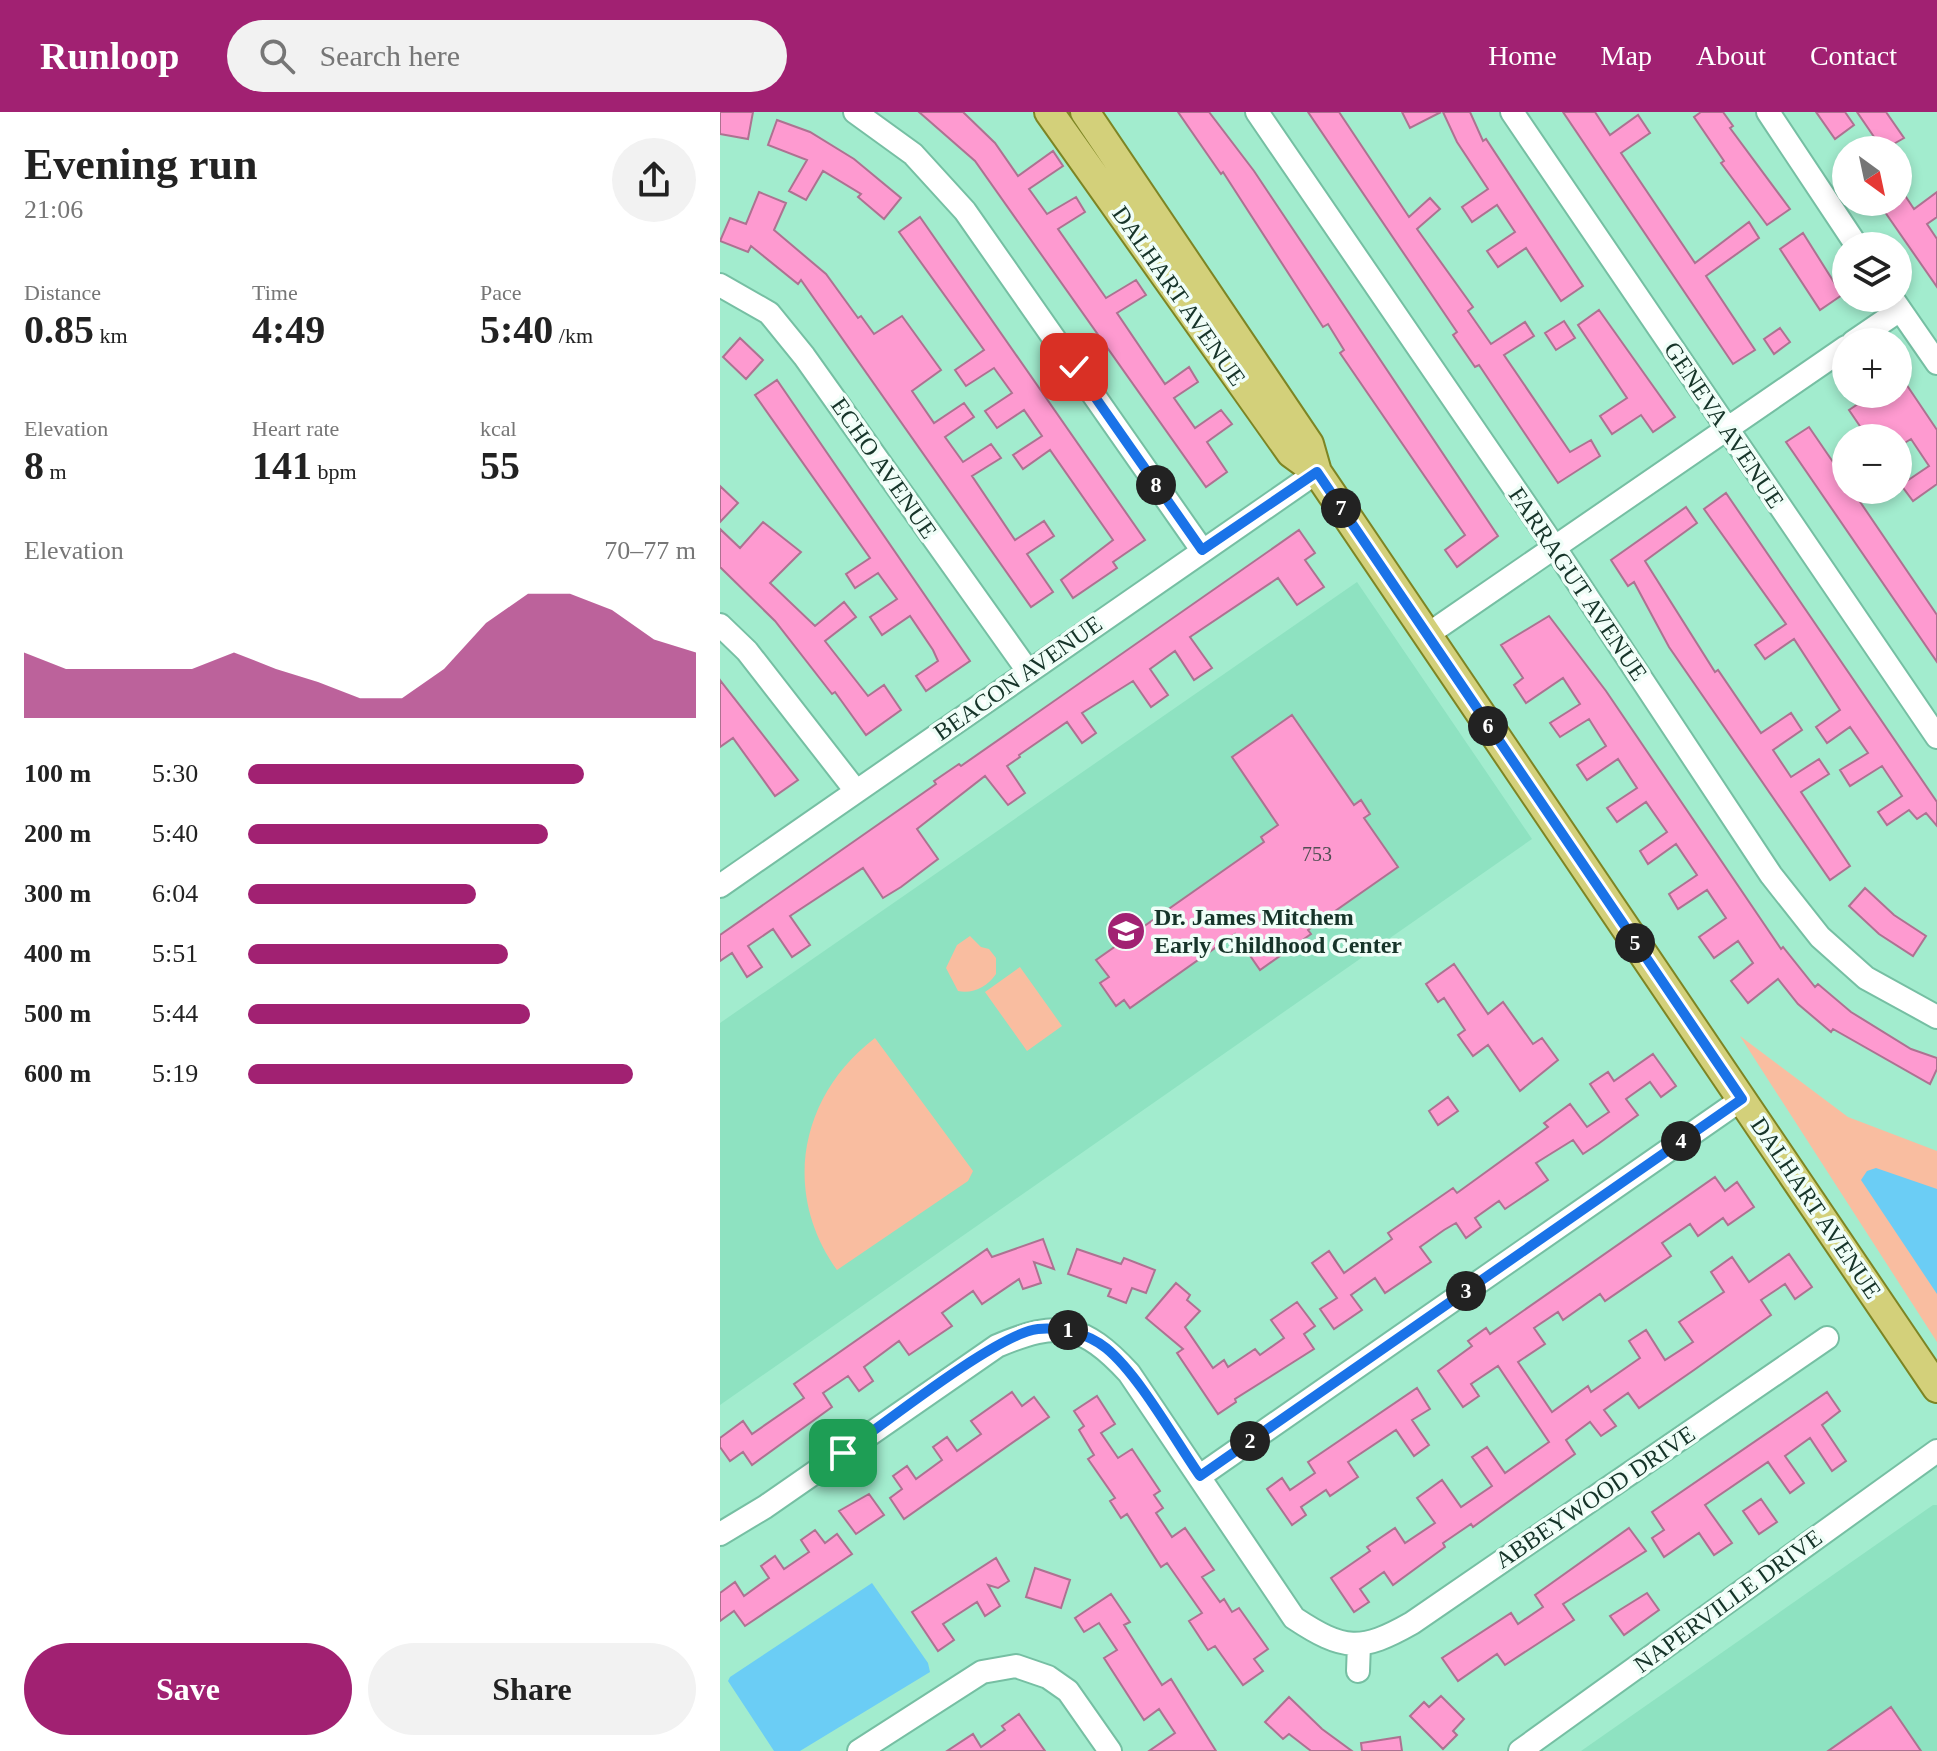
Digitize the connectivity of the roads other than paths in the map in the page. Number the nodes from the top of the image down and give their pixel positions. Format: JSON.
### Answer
{"nodes":[{"id":1,"x":855,"y":112,"type":"edge"},
{"id":2,"x":1085,"y":112,"type":"edge"},
{"id":3,"x":1257,"y":112,"type":"edge"},
{"id":4,"x":1512,"y":112,"type":"edge"},
{"id":5,"x":1768,"y":112,"type":"edge"},
{"id":6,"x":1062,"y":116,"type":"edge"},
{"id":7,"x":1848,"y":232,"type":"edge"},
{"id":8,"x":720,"y":285,"type":"edge"},
{"id":9,"x":1887,"y":312,"type":"edge"},
{"id":10,"x":1902,"y":312,"type":"edge"},
{"id":11,"x":1869,"y":328,"type":"edge"},
{"id":12,"x":1832,"y":357,"type":"edge"},
{"id":13,"x":1937,"y":363,"type":"edge"},
{"id":14,"x":1727,"y":429,"type":"junction"},
{"id":15,"x":1317,"y":472,"type":"junction"},
{"id":16,"x":1554,"y":547,"type":"junction"},
{"id":17,"x":1202,"y":550,"type":"junction"},
{"id":18,"x":720,"y":625,"type":"edge"},
{"id":19,"x":1427,"y":635,"type":"junction"},
{"id":20,"x":1028,"y":671,"type":"junction"},
{"id":21,"x":1937,"y":737,"type":"edge"},
{"id":22,"x":856,"y":791,"type":"junction"},
{"id":23,"x":720,"y":886,"type":"edge"},
{"id":24,"x":1937,"y":1017,"type":"edge"},
{"id":25,"x":1742,"y":1099,"type":"junction"},
{"id":26,"x":1827,"y":1338,"type":"dead end"},
{"id":27,"x":1937,"y":1388,"type":"edge"},
{"id":28,"x":1937,"y":1451,"type":"edge"},
{"id":29,"x":1200,"y":1476,"type":"junction"},
{"id":30,"x":720,"y":1534,"type":"edge"},
{"id":31,"x":1359,"y":1644,"type":"junction"},
{"id":32,"x":1358,"y":1671,"type":"dead end"},
{"id":33,"x":859,"y":1751,"type":"edge"},
{"id":34,"x":1110,"y":1751,"type":"edge"},
{"id":35,"x":1520,"y":1751,"type":"edge"}],
"edges":[{"from":1,"to":17,"type":"street"},
{"from":2,"to":15,"type":"main road","name":"DALHART AVENUE"},
{"from":3,"to":16,"type":"street","name":"FARRAGUT AVENUE"},
{"from":4,"to":14,"type":"street","name":"GENEVA AVENUE"},
{"from":5,"to":7,"type":"street"},
{"from":6,"to":15,"type":"main road","name":"DALHART AVENUE"},
{"from":8,"to":20,"type":"street","name":"ECHO AVENUE"},
{"from":9,"to":11,"type":"street"},
{"from":10,"to":13,"type":"street"},
{"from":12,"to":14,"type":"street"},
{"from":14,"to":16,"type":"street"},
{"from":14,"to":21,"type":"street","name":"GENEVA AVENUE"},
{"from":15,"to":17,"type":"street","name":"BEACON AVENUE"},
{"from":15,"to":19,"type":"main road","name":"DALHART AVENUE"},
{"from":16,"to":19,"type":"street"},
{"from":16,"to":24,"type":"street","name":"FARRAGUT AVENUE"},
{"from":17,"to":20,"type":"street","name":"BEACON AVENUE"},
{"from":18,"to":22,"type":"street"},
{"from":19,"to":25,"type":"main road","name":"DALHART AVENUE"},
{"from":20,"to":22,"type":"street","name":"BEACON AVENUE"},
{"from":22,"to":23,"type":"street","name":"BEACON AVENUE"},
{"from":25,"to":27,"type":"main road","name":"DALHART AVENUE"},
{"from":25,"to":29,"type":"street"},
{"from":26,"to":31,"type":"street","name":"ABBEYWOOD DRIVE"},
{"from":28,"to":35,"type":"street","name":"NAPERVILLE DRIVE"},
{"from":29,"to":30,"type":"street"},
{"from":29,"to":31,"type":"street"},
{"from":31,"to":32,"type":"street"},
{"from":33,"to":34,"type":"street"}]}
